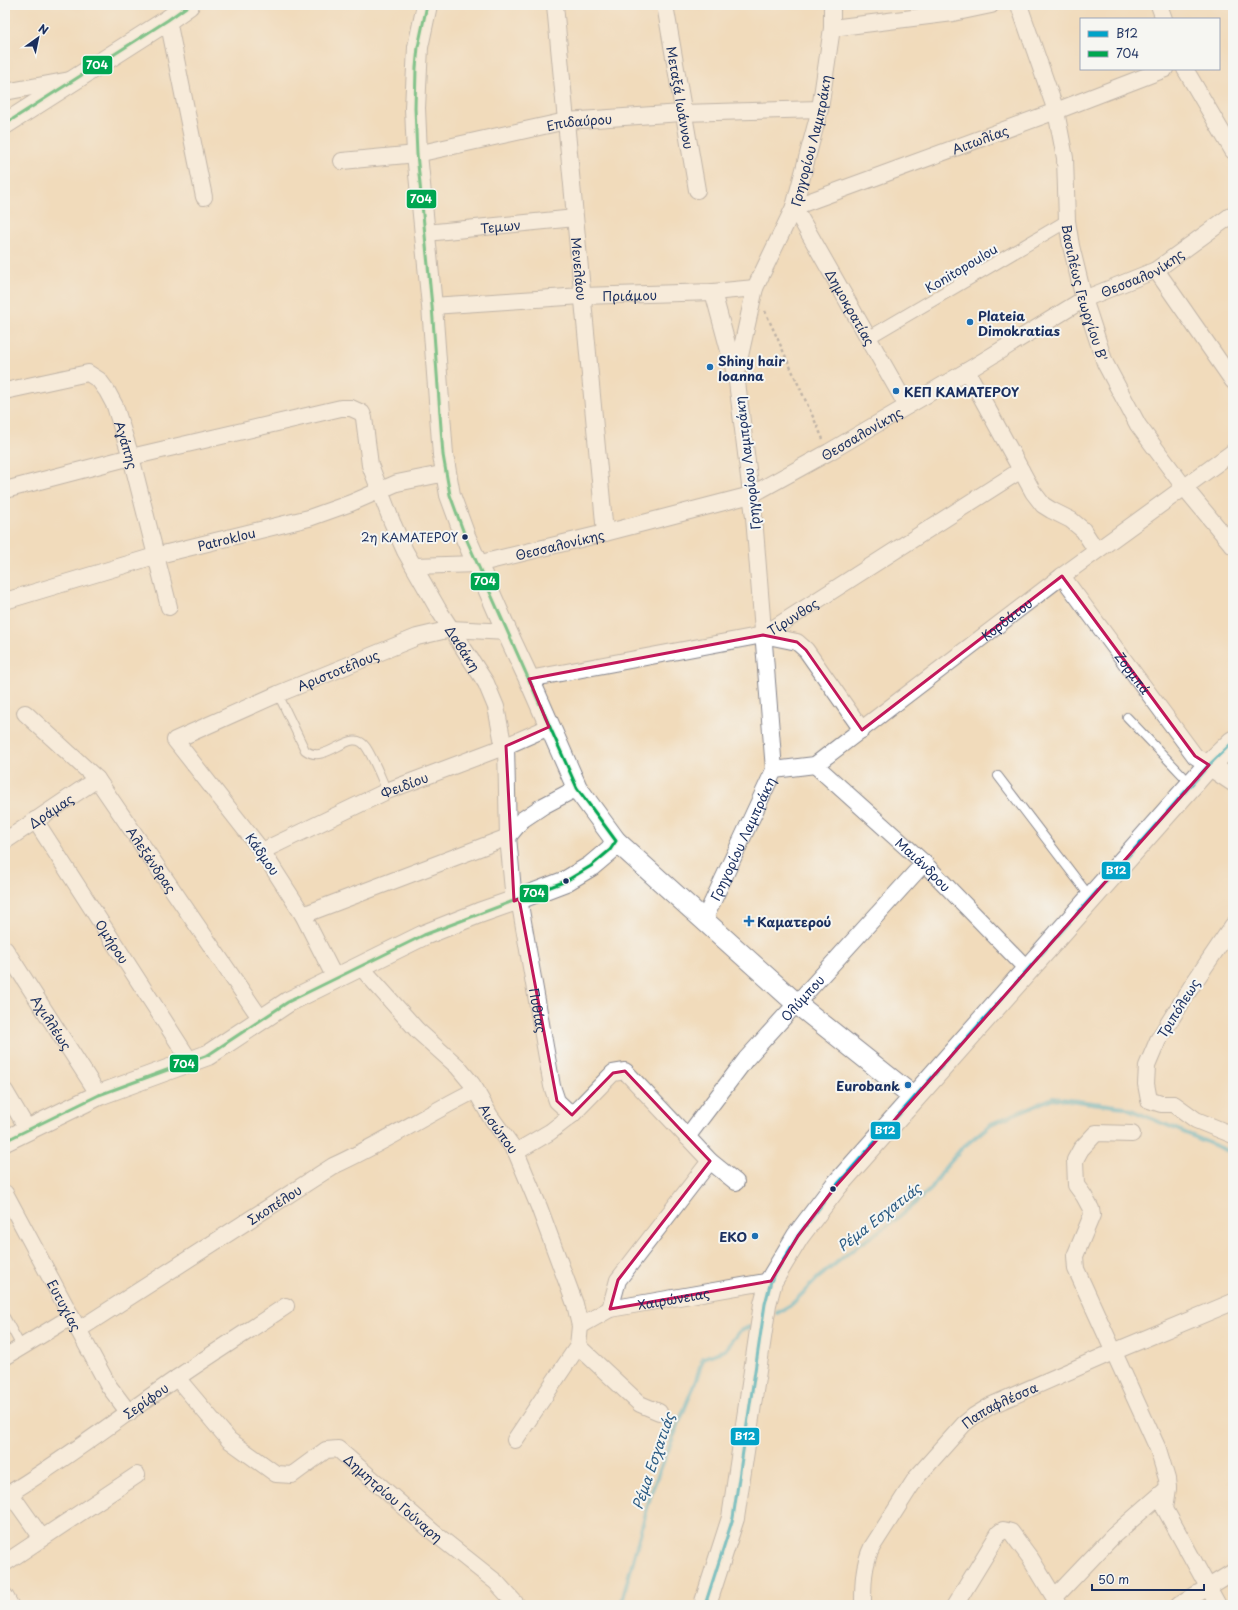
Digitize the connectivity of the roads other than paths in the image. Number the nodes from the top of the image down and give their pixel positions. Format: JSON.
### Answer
{"nodes":[{"id":1,"x":189,"y":5,"type":"edge"},
{"id":2,"x":427,"y":5,"type":"edge"},
{"id":3,"x":555,"y":5,"type":"edge"},
{"id":4,"x":665,"y":5,"type":"edge"},
{"id":5,"x":832,"y":5,"type":"edge"},
{"id":6,"x":991,"y":5,"type":"edge"},
{"id":7,"x":1019,"y":5,"type":"edge"},
{"id":8,"x":1159,"y":5,"type":"edge"},
{"id":9,"x":1164,"y":18,"type":"edge"},
{"id":10,"x":168,"y":20,"type":"junction"},
{"id":11,"x":832,"y":28,"type":"junction"},
{"id":12,"x":1162,"y":70,"type":"edge"},
{"id":13,"x":1186,"y":70,"type":"edge"},
{"id":14,"x":78,"y":78,"type":"junction"},
{"id":15,"x":5,"y":92,"type":"edge"},
{"id":16,"x":820,"y":109,"type":"junction"},
{"id":17,"x":1056,"y":111,"type":"junction"},
{"id":18,"x":682,"y":113,"type":"junction"},
{"id":19,"x":566,"y":121,"type":"junction"},
{"id":20,"x":5,"y":124,"type":"edge"},
{"id":21,"x":1233,"y":151,"type":"edge"},
{"id":22,"x":417,"y":154,"type":"junction"},
{"id":23,"x":342,"y":161,"type":"dead end"},
{"id":24,"x":696,"y":190,"type":"dead end"},
{"id":25,"x":204,"y":197,"type":"dead end"},
{"id":26,"x":794,"y":207,"type":"junction"},
{"id":27,"x":1233,"y":214,"type":"edge"},
{"id":28,"x":575,"y":218,"type":"junction"},
{"id":29,"x":1067,"y":221,"type":"junction"},
{"id":30,"x":426,"y":233,"type":"junction"},
{"id":31,"x":1156,"y":270,"type":"junction"},
{"id":32,"x":755,"y":288,"type":"junction"},
{"id":33,"x":713,"y":292,"type":"junction"},
{"id":34,"x":582,"y":296,"type":"junction"},
{"id":35,"x":1084,"y":299,"type":"junction"},
{"id":36,"x":432,"y":306,"type":"junction"},
{"id":37,"x":868,"y":338,"type":"junction"},
{"id":38,"x":967,"y":371,"type":"junction"},
{"id":39,"x":736,"y":374,"type":"junction"},
{"id":40,"x":1233,"y":382,"type":"edge"},
{"id":41,"x":5,"y":391,"type":"edge"},
{"id":42,"x":907,"y":406,"type":"junction"},
{"id":43,"x":1233,"y":452,"type":"edge"},
{"id":44,"x":131,"y":457,"type":"junction"},
{"id":45,"x":1021,"y":470,"type":"junction"},
{"id":46,"x":446,"y":474,"type":"junction"},
{"id":47,"x":1184,"y":487,"type":"junction"},
{"id":48,"x":5,"y":490,"type":"edge"},
{"id":49,"x":379,"y":491,"type":"junction"},
{"id":50,"x":751,"y":494,"type":"junction"},
{"id":51,"x":604,"y":533,"type":"junction"},
{"id":52,"x":1233,"y":546,"type":"edge"},
{"id":53,"x":1096,"y":550,"type":"junction"},
{"id":54,"x":155,"y":556,"type":"junction"},
{"id":55,"x":476,"y":564,"type":"junction"},
{"id":56,"x":414,"y":566,"type":"junction"},
{"id":57,"x":1062,"y":576,"type":"junction"},
{"id":58,"x":5,"y":600,"type":"edge"},
{"id":59,"x":168,"y":608,"type":"dead end"},
{"id":60,"x":451,"y":629,"type":"junction"},
{"id":61,"x":507,"y":632,"type":"junction"},
{"id":62,"x":763,"y":635,"type":"junction"},
{"id":63,"x":529,"y":679,"type":"junction"},
{"id":64,"x":278,"y":694,"type":"junction"},
{"id":65,"x":26,"y":713,"type":"dead end"},
{"id":66,"x":1126,"y":717,"type":"dead end"},
{"id":67,"x":549,"y":728,"type":"junction"},
{"id":68,"x":862,"y":730,"type":"junction"},
{"id":69,"x":175,"y":740,"type":"joint"},
{"id":70,"x":1233,"y":742,"type":"edge"},
{"id":71,"x":506,"y":746,"type":"junction"},
{"id":72,"x":815,"y":764,"type":"junction"},
{"id":73,"x":1209,"y":765,"type":"junction"},
{"id":74,"x":774,"y":770,"type":"junction"},
{"id":75,"x":998,"y":776,"type":"dead end"},
{"id":76,"x":97,"y":779,"type":"junction"},
{"id":77,"x":1233,"y":781,"type":"edge"},
{"id":78,"x":1192,"y":785,"type":"junction"},
{"id":79,"x":577,"y":788,"type":"junction"},
{"id":80,"x":387,"y":791,"type":"junction"},
{"id":81,"x":35,"y":820,"type":"junction"},
{"id":82,"x":6,"y":836,"type":"edge"},
{"id":83,"x":508,"y":837,"type":"junction"},
{"id":84,"x":616,"y":841,"type":"junction"},
{"id":85,"x":262,"y":851,"type":"junction"},
{"id":86,"x":924,"y":863,"type":"junction"},
{"id":87,"x":1091,"y":898,"type":"junction"},
{"id":88,"x":516,"y":900,"type":"junction"},
{"id":89,"x":303,"y":915,"type":"junction"},
{"id":90,"x":704,"y":920,"type":"junction"},
{"id":91,"x":1233,"y":925,"type":"edge"},
{"id":92,"x":5,"y":949,"type":"edge"},
{"id":93,"x":360,"y":966,"type":"junction"},
{"id":94,"x":1028,"y":969,"type":"junction"},
{"id":95,"x":335,"y":978,"type":"junction"},
{"id":96,"x":797,"y":1004,"type":"junction"},
{"id":97,"x":261,"y":1019,"type":"junction"},
{"id":98,"x":190,"y":1061,"type":"junction"},
{"id":99,"x":476,"y":1090,"type":"junction"},
{"id":100,"x":5,"y":1091,"type":"edge"},
{"id":101,"x":99,"y":1095,"type":"junction"},
{"id":102,"x":914,"y":1097,"type":"junction"},
{"id":103,"x":10,"y":1110,"type":"edge"},
{"id":104,"x":572,"y":1115,"type":"junction"},
{"id":105,"x":28,"y":1130,"type":"junction"},
{"id":106,"x":1132,"y":1134,"type":"dead end"},
{"id":107,"x":1233,"y":1135,"type":"edge"},
{"id":108,"x":687,"y":1137,"type":"junction"},
{"id":109,"x":5,"y":1142,"type":"edge"},
{"id":110,"x":516,"y":1152,"type":"junction"},
{"id":111,"x":710,"y":1161,"type":"junction"},
{"id":112,"x":736,"y":1182,"type":"dead end"},
{"id":113,"x":5,"y":1193,"type":"edge"},
{"id":114,"x":771,"y":1281,"type":"junction"},
{"id":115,"x":1233,"y":1302,"type":"edge"},
{"id":116,"x":286,"y":1306,"type":"dead end"},
{"id":117,"x":610,"y":1309,"type":"junction"},
{"id":118,"x":5,"y":1317,"type":"edge"},
{"id":119,"x":75,"y":1323,"type":"junction"},
{"id":120,"x":580,"y":1326,"type":"junction"},
{"id":121,"x":21,"y":1346,"type":"junction"},
{"id":122,"x":578,"y":1346,"type":"junction"},
{"id":123,"x":1113,"y":1352,"type":"junction"},
{"id":124,"x":5,"y":1357,"type":"edge"},
{"id":125,"x":177,"y":1378,"type":"junction"},
{"id":126,"x":659,"y":1412,"type":"dead end"},
{"id":127,"x":129,"y":1413,"type":"junction"},
{"id":128,"x":515,"y":1440,"type":"dead end"},
{"id":129,"x":137,"y":1475,"type":"dead end"},
{"id":130,"x":1168,"y":1488,"type":"junction"},
{"id":131,"x":8,"y":1494,"type":"edge"},
{"id":132,"x":42,"y":1538,"type":"junction"},
{"id":133,"x":5,"y":1563,"type":"edge"},
{"id":134,"x":1233,"y":1572,"type":"edge"},
{"id":135,"x":1208,"y":1587,"type":"junction"},
{"id":136,"x":5,"y":1596,"type":"edge"},
{"id":137,"x":1057,"y":1601,"type":"edge"},
{"id":138,"x":10,"y":1605,"type":"edge"},
{"id":139,"x":517,"y":1605,"type":"edge"},
{"id":140,"x":705,"y":1605,"type":"edge"},
{"id":141,"x":863,"y":1605,"type":"edge"},
{"id":142,"x":955,"y":1605,"type":"edge"},
{"id":143,"x":1179,"y":1605,"type":"edge"},
{"id":144,"x":1218,"y":1605,"type":"edge"}],
"edges":[{"from":1,"to":10,"type":"street"},
{"from":2,"to":22,"type":"street"},
{"from":3,"to":19,"type":"street","name":"Μενελάου"},
{"from":4,"to":18,"type":"street","name":"Μεταξά Ιωάννου"},
{"from":5,"to":11,"type":"street","name":"Γρηγορίου Λαμπράκη"},
{"from":6,"to":11,"type":"street"},
{"from":7,"to":17,"type":"street","name":"Βασιλέως Γεωργίου Β'"},
{"from":8,"to":9,"type":"street"},
{"from":10,"to":14,"type":"street"},
{"from":10,"to":25,"type":"street"},
{"from":11,"to":16,"type":"street","name":"Γρηγορίου Λαμπράκη"},
{"from":12,"to":17,"type":"street","name":"Αιτωλίας"},
{"from":13,"to":21,"type":"street"},
{"from":14,"to":15,"type":"street"},
{"from":14,"to":20,"type":"street"},
{"from":16,"to":18,"type":"street","name":"Επιδαύρου"},
{"from":16,"to":26,"type":"street","name":"Γρηγορίου Λαμπράκη"},
{"from":17,"to":26,"type":"street","name":"Αιτωλίας"},
{"from":17,"to":29,"type":"street","name":"Βασιλέως Γεωργίου Β'"},
{"from":18,"to":19,"type":"street","name":"Επιδαύρου"},
{"from":18,"to":24,"type":"street","name":"Μεταξά Ιωάννου"},
{"from":19,"to":22,"type":"street","name":"Επιδαύρου"},
{"from":19,"to":28,"type":"street","name":"Μενελάου"},
{"from":22,"to":23,"type":"street","name":"Επιδαύρου"},
{"from":22,"to":30,"type":"street"},
{"from":26,"to":32,"type":"street","name":"Γρηγορίου Λαμπράκη"},
{"from":26,"to":37,"type":"street","name":"Δημοκρατίας"},
{"from":27,"to":31,"type":"street","name":"Θεσσαλονίκης"},
{"from":28,"to":30,"type":"street","name":"Τεμων"},
{"from":28,"to":34,"type":"street","name":"Μενελάου"},
{"from":29,"to":35,"type":"street","name":"Βασιλέως Γεωργίου Β'"},
{"from":29,"to":37,"type":"street","name":"Konitopoulou"},
{"from":30,"to":36,"type":"street"},
{"from":31,"to":35,"type":"street","name":"Θεσσαλονίκης"},
{"from":31,"to":40,"type":"street"},
{"from":32,"to":33,"type":"street","name":"Πριάμου"},
{"from":32,"to":39,"type":"street","name":"Γρηγορίου Λαμπράκη"},
{"from":33,"to":34,"type":"street","name":"Πριάμου"},
{"from":33,"to":39,"type":"street"},
{"from":34,"to":36,"type":"street","name":"Πριάμου"},
{"from":34,"to":51,"type":"street","name":"Μενελάου"},
{"from":35,"to":38,"type":"street","name":"Θεσσαλονίκης"},
{"from":35,"to":47,"type":"street","name":"Βασιλέως Γεωργίου Β'"},
{"from":36,"to":46,"type":"street"},
{"from":37,"to":42,"type":"street","name":"Δημοκρατίας"},
{"from":38,"to":42,"type":"street","name":"Θεσσαλονίκης"},
{"from":38,"to":45,"type":"street"},
{"from":39,"to":50,"type":"street","name":"Γρηγορίου Λαμπράκη"},
{"from":41,"to":44,"type":"street","name":"Αγάπης"},
{"from":42,"to":50,"type":"street","name":"Θεσσαλονίκης"},
{"from":43,"to":47,"type":"street","name":"Κορδάτου"},
{"from":44,"to":48,"type":"street"},
{"from":44,"to":49,"type":"street","name":"Δαβάκη"},
{"from":44,"to":54,"type":"street","name":"Αγάπης"},
{"from":45,"to":53,"type":"street"},
{"from":45,"to":62,"type":"street","name":"Τίρυνθος"},
{"from":46,"to":49,"type":"street","name":"Patroklou"},
{"from":46,"to":55,"type":"street"},
{"from":47,"to":52,"type":"street","name":"Βασιλέως Γεωργίου Β'"},
{"from":47,"to":53,"type":"street","name":"Κορδάτου"},
{"from":49,"to":54,"type":"street","name":"Patroklou"},
{"from":49,"to":56,"type":"street","name":"Δαβάκη"},
{"from":50,"to":51,"type":"street","name":"Θεσσαλονίκης"},
{"from":50,"to":62,"type":"street","name":"Γρηγορίου Λαμπράκη"},
{"from":51,"to":55,"type":"street","name":"Θεσσαλονίκης"},
{"from":53,"to":57,"type":"street","name":"Κορδάτου"},
{"from":54,"to":58,"type":"street","name":"Patroklou"},
{"from":54,"to":59,"type":"street","name":"Αγάπης"},
{"from":55,"to":56,"type":"street","name":"Θεσσαλονίκης"},
{"from":55,"to":61,"type":"street"},
{"from":56,"to":60,"type":"street","name":"Δαβάκη"},
{"from":57,"to":68,"type":"street","name":"Κορδάτου"},
{"from":57,"to":73,"type":"street","name":"Ζορμπά"},
{"from":60,"to":61,"type":"street","name":"Αριστοτέλους"},
{"from":60,"to":64,"type":"street","name":"Αριστοτέλους"},
{"from":60,"to":71,"type":"street","name":"Δαβάκη"},
{"from":61,"to":63,"type":"street"},
{"from":62,"to":63,"type":"street","name":"Τίρυνθος"},
{"from":62,"to":68,"type":"street"},
{"from":62,"to":74,"type":"street","name":"Γρηγορίου Λαμπράκη"},
{"from":63,"to":67,"type":"street"},
{"from":64,"to":69,"type":"street","name":"Αριστοτέλους"},
{"from":64,"to":80,"type":"lane"},
{"from":65,"to":76,"type":"street","name":"Αλεξάνδρας"},
{"from":66,"to":78,"type":"lane"},
{"from":67,"to":71,"type":"street","name":"Φειδίου"},
{"from":67,"to":79,"type":"street"},
{"from":68,"to":72,"type":"street","name":"Κορδάτου"},
{"from":69,"to":85,"type":"street","name":"Κάδμου"},
{"from":70,"to":73,"type":"main road"},
{"from":71,"to":80,"type":"street","name":"Φειδίου"},
{"from":71,"to":83,"type":"street","name":"Δαβάκη"},
{"from":72,"to":74,"type":"street","name":"Κορδάτου"},
{"from":72,"to":86,"type":"street","name":"Μαιάνδρου"},
{"from":73,"to":77,"type":"street"},
{"from":73,"to":78,"type":"main road"},
{"from":74,"to":90,"type":"street","name":"Γρηγορίου Λαμπράκη"},
{"from":75,"to":87,"type":"lane"},
{"from":76,"to":81,"type":"street","name":"Δράμας"},
{"from":76,"to":97,"type":"street","name":"Αλεξάνδρας"},
{"from":78,"to":87,"type":"main road"},
{"from":79,"to":83,"type":"street"},
{"from":79,"to":84,"type":"street"},
{"from":80,"to":85,"type":"street","name":"Φειδίου"},
{"from":81,"to":82,"type":"street","name":"Δράμας"},
{"from":81,"to":98,"type":"street","name":"Ομήρου"},
{"from":83,"to":88,"type":"street","name":"Δαβάκη"},
{"from":83,"to":89,"type":"street"},
{"from":84,"to":88,"type":"street"},
{"from":84,"to":90,"type":"street"},
{"from":85,"to":89,"type":"street","name":"Κάδμου"},
{"from":86,"to":94,"type":"street","name":"Μαιάνδρου"},
{"from":86,"to":96,"type":"street","name":"Ολύμπου"},
{"from":87,"to":94,"type":"main road"},
{"from":88,"to":93,"type":"street"},
{"from":88,"to":104,"type":"street","name":"Πυθίας"},
{"from":89,"to":95,"type":"street","name":"Κάδμου"},
{"from":90,"to":96,"type":"street"},
{"from":91,"to":107,"type":"street","name":"Τριπόλεως"},
{"from":92,"to":101,"type":"street","name":"Αχιλλέως"},
{"from":93,"to":95,"type":"street"},
{"from":93,"to":99,"type":"street","name":"Αισώπου"},
{"from":94,"to":102,"type":"main road"},
{"from":95,"to":97,"type":"street"},
{"from":96,"to":102,"type":"street"},
{"from":96,"to":108,"type":"street","name":"Ολύμπου"},
{"from":97,"to":98,"type":"street"},
{"from":98,"to":101,"type":"street"},
{"from":99,"to":110,"type":"street","name":"Αισώπου"},
{"from":99,"to":119,"type":"street","name":"Σκοπέλου"},
{"from":100,"to":103,"type":"street"},
{"from":101,"to":105,"type":"street"},
{"from":102,"to":114,"type":"main road"},
{"from":103,"to":105,"type":"street"},
{"from":104,"to":108,"type":"street"},
{"from":104,"to":110,"type":"street"},
{"from":105,"to":109,"type":"street"},
{"from":106,"to":123,"type":"street"},
{"from":108,"to":111,"type":"street"},
{"from":110,"to":120,"type":"street","name":"Αισώπου"},
{"from":111,"to":112,"type":"street"},
{"from":111,"to":117,"type":"street"},
{"from":113,"to":119,"type":"street","name":"Ευτυχίας"},
{"from":114,"to":117,"type":"street","name":"Χαιρώνειας"},
{"from":114,"to":140,"type":"main road"},
{"from":115,"to":123,"type":"street","name":"Παπαφλέσσα"},
{"from":116,"to":125,"type":"street","name":"Σερίφου"},
{"from":117,"to":120,"type":"street","name":"Χαιρώνειας"},
{"from":118,"to":121,"type":"lane"},
{"from":119,"to":121,"type":"street","name":"Σκοπέλου"},
{"from":119,"to":127,"type":"street","name":"Ευτυχίας"},
{"from":120,"to":122,"type":"street"},
{"from":121,"to":124,"type":"street","name":"Σκοπέλου"},
{"from":122,"to":126,"type":"street"},
{"from":122,"to":128,"type":"street"},
{"from":123,"to":130,"type":"street"},
{"from":123,"to":141,"type":"street","name":"Παπαφλέσσα"},
{"from":125,"to":127,"type":"street","name":"Σερίφου"},
{"from":125,"to":139,"type":"street","name":"Δημητρίου Γούναρη"},
{"from":127,"to":131,"type":"street","name":"Σερίφου"},
{"from":129,"to":132,"type":"street"},
{"from":130,"to":135,"type":"street"},
{"from":130,"to":137,"type":"street"},
{"from":131,"to":132,"type":"street"},
{"from":132,"to":133,"type":"street"},
{"from":134,"to":135,"type":"street"},
{"from":135,"to":143,"type":"street"},
{"from":135,"to":144,"type":"street"},
{"from":136,"to":138,"type":"street"},
{"from":137,"to":142,"type":"street"}]}
